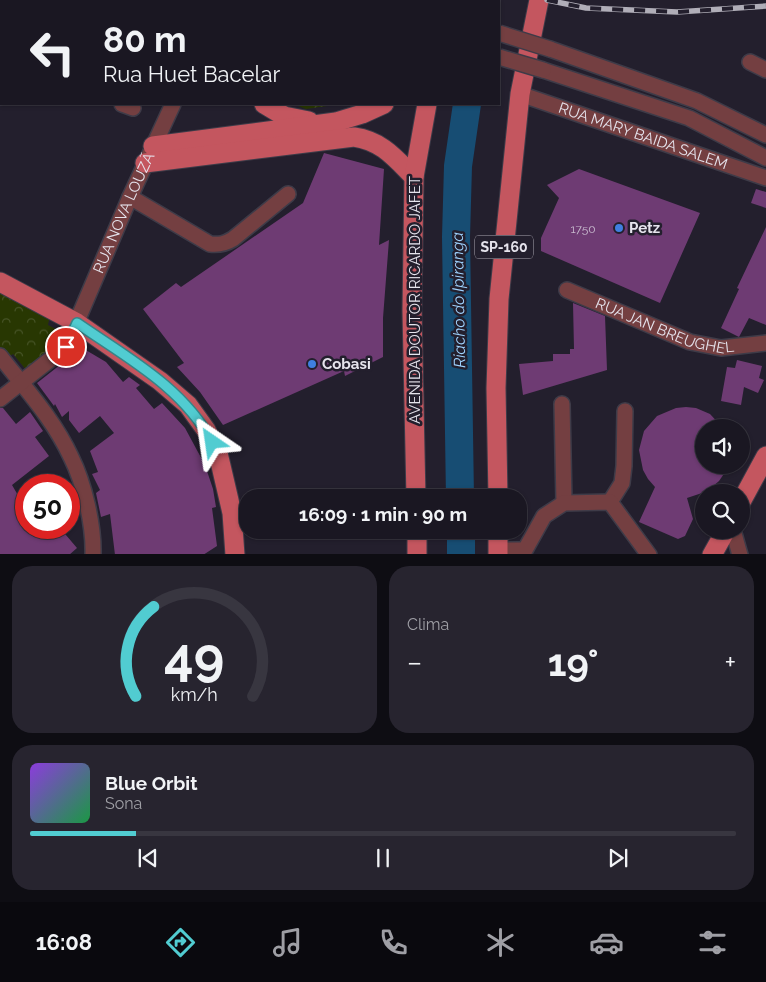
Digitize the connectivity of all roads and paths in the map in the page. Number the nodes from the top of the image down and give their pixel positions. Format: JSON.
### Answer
{"nodes":[{"id":1,"x":539,"y":0,"type":"edge"},
{"id":2,"x":500,"y":33,"type":"edge"},
{"id":3,"x":500,"y":57,"type":"edge"},
{"id":4,"x":750,"y":62,"type":"dead end"},
{"id":5,"x":766,"y":70,"type":"edge"},
{"id":6,"x":520,"y":94,"type":"junction"},
{"id":7,"x":173,"y":105,"type":"edge"},
{"id":8,"x":266,"y":105,"type":"edge"},
{"id":9,"x":382,"y":105,"type":"edge"},
{"id":10,"x":427,"y":105,"type":"edge"},
{"id":11,"x":323,"y":124,"type":"junction"},
{"id":12,"x":766,"y":136,"type":"edge"},
{"id":13,"x":153,"y":146,"type":"junction"},
{"id":14,"x":766,"y":158,"type":"edge"},
{"id":15,"x":145,"y":163,"type":"junction"},
{"id":16,"x":414,"y":177,"type":"junction"},
{"id":17,"x":766,"y":178,"type":"edge"},
{"id":18,"x":288,"y":194,"type":"dead end"},
{"id":19,"x":130,"y":197,"type":"junction"},
{"id":20,"x":0,"y":282,"type":"edge"},
{"id":21,"x":567,"y":290,"type":"dead end"},
{"id":22,"x":77,"y":323,"type":"junction"},
{"id":23,"x":766,"y":343,"type":"edge"},
{"id":24,"x":0,"y":356,"type":"edge"},
{"id":25,"x":20,"y":382,"type":"junction"},
{"id":26,"x":0,"y":399,"type":"edge"},
{"id":27,"x":562,"y":404,"type":"dead end"},
{"id":28,"x":625,"y":411,"type":"dead end"},
{"id":29,"x":766,"y":456,"type":"edge"},
{"id":30,"x":750,"y":485,"type":"edge"},
{"id":31,"x":416,"y":489,"type":"edge"},
{"id":32,"x":498,"y":489,"type":"edge"},
{"id":33,"x":610,"y":502,"type":"junction"},
{"id":34,"x":564,"y":503,"type":"junction"},
{"id":35,"x":417,"y":539,"type":"edge"},
{"id":36,"x":498,"y":539,"type":"edge"},
{"id":37,"x":722,"y":539,"type":"edge"},
{"id":38,"x":736,"y":539,"type":"edge"},
{"id":39,"x":498,"y":552,"type":"edge"},
{"id":40,"x":93,"y":554,"type":"edge"},
{"id":41,"x":234,"y":554,"type":"edge"},
{"id":42,"x":417,"y":554,"type":"edge"},
{"id":43,"x":650,"y":554,"type":"edge"},
{"id":44,"x":716,"y":554,"type":"edge"},
{"id":45,"x":740,"y":554,"type":"edge"}],
"edges":[{"from":1,"to":6,"type":"main road","number":"SP-160"},
{"from":2,"to":12,"type":"street","bridge":true},
{"from":3,"to":14,"type":"street","bridge":true},
{"from":4,"to":5,"type":"street"},
{"from":6,"to":17,"type":"street","name":"RUA MARY BAIDA SALEM"},
{"from":6,"to":32,"type":"main road","number":"SP-160"},
{"from":7,"to":13,"type":"street","name":"RUA NOVA LOUZÃ"},
{"from":8,"to":11,"type":"main road"},
{"from":9,"to":11,"type":"main road"},
{"from":10,"to":16,"type":"main road","name":"AVENIDA DOUTOR RICARDO JAFET"},
{"from":11,"to":13,"type":"main road"},
{"from":13,"to":15,"type":"street","name":"RUA NOVA LOUZÃ"},
{"from":15,"to":16,"type":"main road"},
{"from":15,"to":19,"type":"street","name":"RUA NOVA LOUZÃ"},
{"from":16,"to":31,"type":"main road","name":"AVENIDA DOUTOR RICARDO JAFET"},
{"from":18,"to":19,"type":"street"},
{"from":19,"to":22,"type":"street","name":"RUA NOVA LOUZÃ"},
{"from":20,"to":22,"type":"main road"},
{"from":21,"to":23,"type":"street","name":"RUA JAN BREUGHEL"},
{"from":22,"to":25,"type":"street","name":"RUA NOVA LOUZÃ"},
{"from":22,"to":41,"type":"main road"},
{"from":24,"to":25,"type":"street"},
{"from":25,"to":26,"type":"street","name":"RUA NOVA LOUZÃ"},
{"from":25,"to":40,"type":"street"},
{"from":27,"to":34,"type":"street"},
{"from":28,"to":33,"type":"street"},
{"from":29,"to":30,"type":"main road"},
{"from":33,"to":34,"type":"street"},
{"from":33,"to":43,"type":"street"},
{"from":34,"to":39,"type":"street"},
{"from":35,"to":42,"type":"main road"},
{"from":36,"to":39,"type":"main road"},
{"from":37,"to":44,"type":"main road"},
{"from":38,"to":45,"type":"street"}]}
